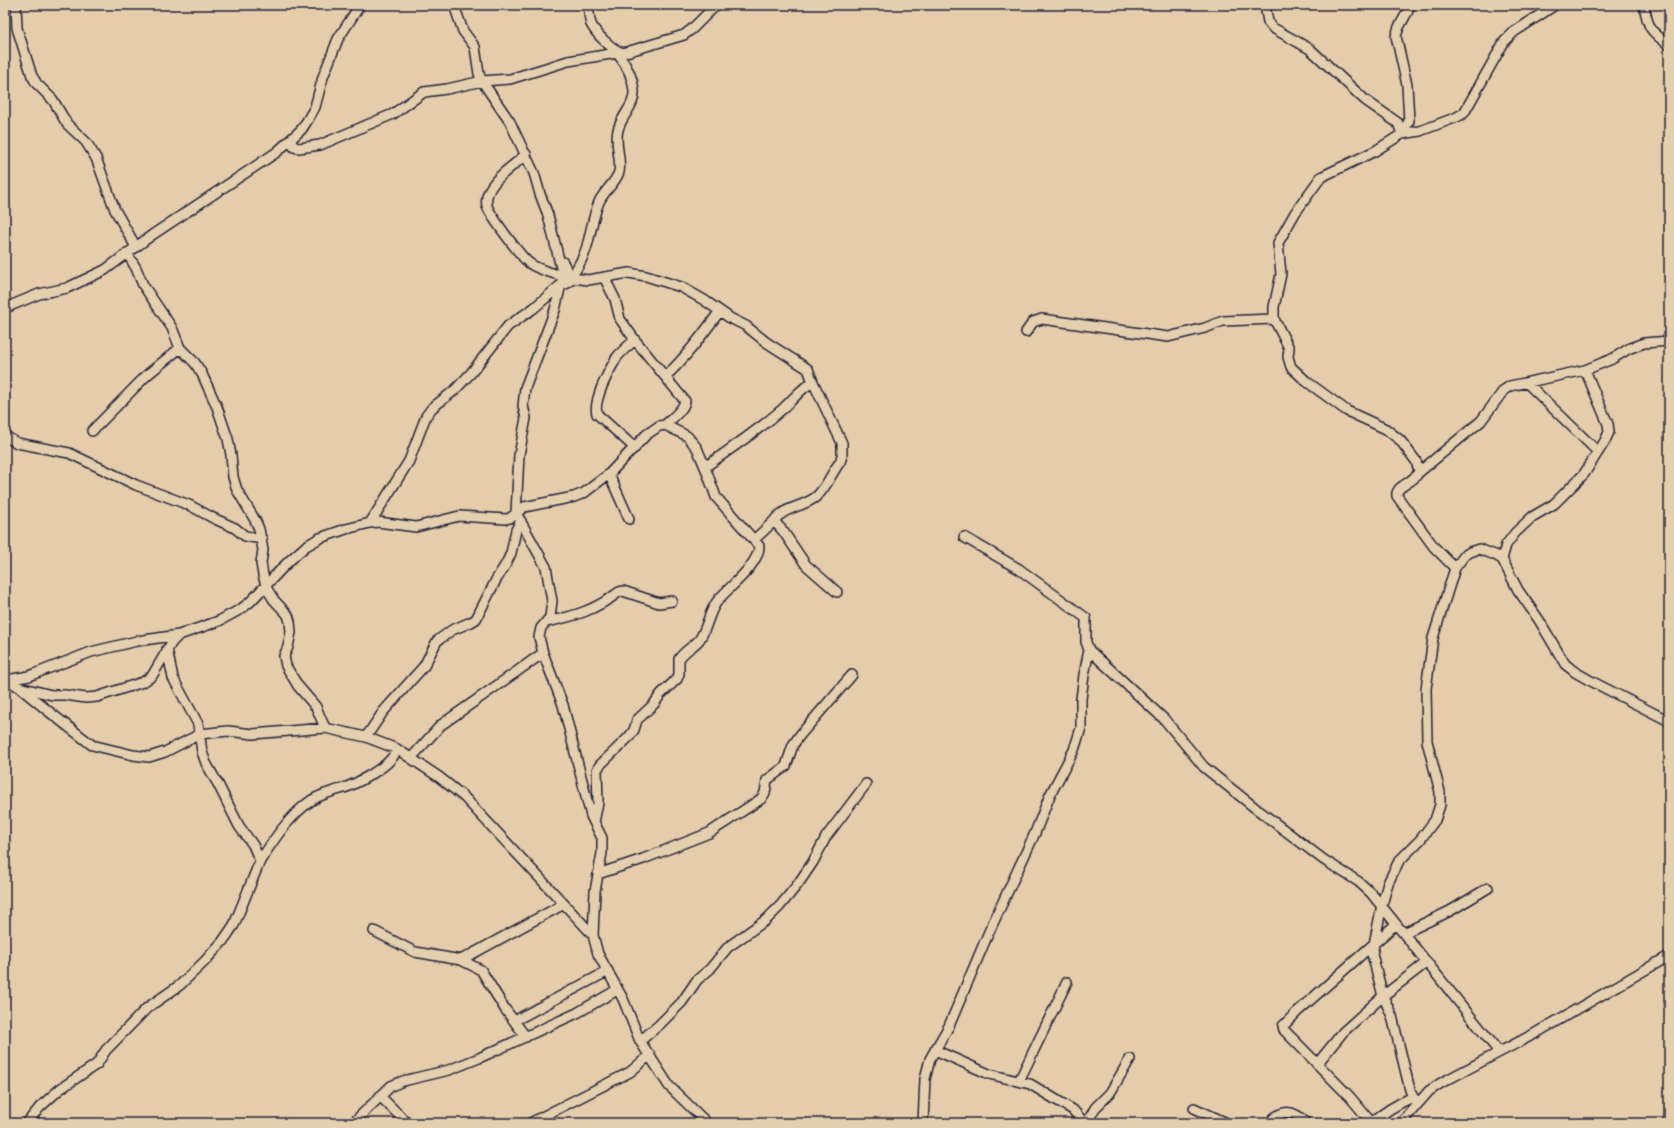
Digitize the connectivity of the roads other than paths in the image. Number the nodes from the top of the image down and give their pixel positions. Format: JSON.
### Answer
{"nodes":[{"id":1,"x":16,"y":5,"type":"edge"},
{"id":2,"x":360,"y":5,"type":"edge"},
{"id":3,"x":454,"y":5,"type":"edge"},
{"id":4,"x":588,"y":5,"type":"edge"},
{"id":5,"x":716,"y":5,"type":"edge"},
{"id":6,"x":1265,"y":5,"type":"edge"},
{"id":7,"x":1409,"y":5,"type":"edge"},
{"id":8,"x":1555,"y":5,"type":"edge"},
{"id":9,"x":1644,"y":5,"type":"edge"},
{"id":10,"x":1669,"y":45,"type":"edge"},
{"id":11,"x":618,"y":52,"type":"junction"},
{"id":12,"x":482,"y":81,"type":"junction"},
{"id":13,"x":1402,"y":134,"type":"junction"},
{"id":14,"x":290,"y":140,"type":"junction"},
{"id":15,"x":526,"y":154,"type":"junction"},
{"id":16,"x":136,"y":247,"type":"junction"},
{"id":17,"x":127,"y":253,"type":"junction"},
{"id":18,"x":604,"y":276,"type":"junction"},
{"id":19,"x":568,"y":278,"type":"junction"},
{"id":20,"x":5,"y":308,"type":"edge"},
{"id":21,"x":720,"y":311,"type":"junction"},
{"id":22,"x":1274,"y":319,"type":"junction"},
{"id":23,"x":1026,"y":332,"type":"dead end"},
{"id":24,"x":635,"y":340,"type":"junction"},
{"id":25,"x":1669,"y":341,"type":"edge"},
{"id":26,"x":180,"y":348,"type":"junction"},
{"id":27,"x":1585,"y":370,"type":"junction"},
{"id":28,"x":666,"y":376,"type":"junction"},
{"id":29,"x":813,"y":382,"type":"junction"},
{"id":30,"x":1526,"y":383,"type":"junction"},
{"id":31,"x":665,"y":425,"type":"junction"},
{"id":32,"x":92,"y":431,"type":"dead end"},
{"id":33,"x":5,"y":436,"type":"edge"},
{"id":34,"x":635,"y":448,"type":"junction"},
{"id":35,"x":1598,"y":452,"type":"junction"},
{"id":36,"x":706,"y":467,"type":"junction"},
{"id":37,"x":609,"y":474,"type":"junction"},
{"id":38,"x":1418,"y":474,"type":"junction"},
{"id":39,"x":519,"y":517,"type":"junction"},
{"id":40,"x":629,"y":519,"type":"dead end"},
{"id":41,"x":774,"y":521,"type":"junction"},
{"id":42,"x":370,"y":523,"type":"junction"},
{"id":43,"x":964,"y":537,"type":"dead end"},
{"id":44,"x":262,"y":539,"type":"junction"},
{"id":45,"x":754,"y":540,"type":"junction"},
{"id":46,"x":1506,"y":545,"type":"junction"},
{"id":47,"x":1487,"y":551,"type":"junction"},
{"id":48,"x":1502,"y":559,"type":"junction"},
{"id":49,"x":1455,"y":568,"type":"junction"},
{"id":50,"x":266,"y":584,"type":"junction"},
{"id":51,"x":836,"y":592,"type":"dead end"},
{"id":52,"x":672,"y":601,"type":"dead end"},
{"id":53,"x":546,"y":622,"type":"junction"},
{"id":54,"x":179,"y":635,"type":"junction"},
{"id":55,"x":167,"y":649,"type":"junction"},
{"id":56,"x":1089,"y":650,"type":"junction"},
{"id":57,"x":543,"y":653,"type":"junction"},
{"id":58,"x":852,"y":675,"type":"dead end"},
{"id":59,"x":6,"y":679,"type":"edge"},
{"id":60,"x":19,"y":687,"type":"junction"},
{"id":61,"x":1669,"y":721,"type":"edge"},
{"id":62,"x":325,"y":728,"type":"junction"},
{"id":63,"x":200,"y":734,"type":"junction"},
{"id":64,"x":366,"y":736,"type":"junction"},
{"id":65,"x":397,"y":749,"type":"junction"},
{"id":66,"x":412,"y":757,"type":"junction"},
{"id":67,"x":866,"y":784,"type":"dead end"},
{"id":68,"x":594,"y":822,"type":"junction"},
{"id":69,"x":260,"y":861,"type":"junction"},
{"id":70,"x":598,"y":874,"type":"junction"},
{"id":71,"x":1488,"y":888,"type":"dead end"},
{"id":72,"x":564,"y":904,"type":"junction"},
{"id":73,"x":1382,"y":905,"type":"junction"},
{"id":74,"x":1396,"y":924,"type":"junction"},
{"id":75,"x":374,"y":931,"type":"dead end"},
{"id":76,"x":1404,"y":933,"type":"junction"},
{"id":77,"x":593,"y":935,"type":"junction"},
{"id":78,"x":1375,"y":942,"type":"junction"},
{"id":79,"x":1669,"y":956,"type":"edge"},
{"id":80,"x":461,"y":960,"type":"junction"},
{"id":81,"x":1427,"y":962,"type":"junction"},
{"id":82,"x":1669,"y":963,"type":"edge"},
{"id":83,"x":1653,"y":966,"type":"junction"},
{"id":84,"x":608,"y":971,"type":"junction"},
{"id":85,"x":1067,"y":982,"type":"dead end"},
{"id":86,"x":617,"y":990,"type":"junction"},
{"id":87,"x":1383,"y":996,"type":"junction"},
{"id":88,"x":514,"y":1021,"type":"junction"},
{"id":89,"x":526,"y":1037,"type":"junction"},
{"id":90,"x":640,"y":1041,"type":"junction"},
{"id":91,"x":935,"y":1050,"type":"junction"},
{"id":92,"x":1499,"y":1052,"type":"junction"},
{"id":93,"x":650,"y":1055,"type":"junction"},
{"id":94,"x":1130,"y":1059,"type":"dead end"},
{"id":95,"x":1317,"y":1064,"type":"junction"},
{"id":96,"x":1019,"y":1082,"type":"junction"},
{"id":97,"x":380,"y":1096,"type":"junction"},
{"id":98,"x":1415,"y":1100,"type":"junction"},
{"id":99,"x":1194,"y":1108,"type":"dead end"},
{"id":100,"x":27,"y":1123,"type":"edge"},
{"id":101,"x":353,"y":1123,"type":"edge"},
{"id":102,"x":407,"y":1123,"type":"edge"},
{"id":103,"x":530,"y":1123,"type":"edge"},
{"id":104,"x":707,"y":1123,"type":"edge"},
{"id":105,"x":923,"y":1123,"type":"edge"},
{"id":106,"x":1085,"y":1123,"type":"edge"},
{"id":107,"x":1227,"y":1123,"type":"edge"},
{"id":108,"x":1269,"y":1123,"type":"edge"},
{"id":109,"x":1306,"y":1123,"type":"edge"},
{"id":110,"x":1371,"y":1123,"type":"edge"},
{"id":111,"x":1401,"y":1123,"type":"edge"}],
"edges":[{"from":1,"to":16,"type":"street"},
{"from":2,"to":14,"type":"street"},
{"from":3,"to":12,"type":"street"},
{"from":4,"to":11,"type":"street"},
{"from":5,"to":11,"type":"street"},
{"from":6,"to":13,"type":"street"},
{"from":7,"to":13,"type":"street"},
{"from":8,"to":13,"type":"street"},
{"from":9,"to":10,"type":"street"},
{"from":11,"to":12,"type":"street"},
{"from":11,"to":19,"type":"street"},
{"from":12,"to":14,"type":"street"},
{"from":12,"to":15,"type":"street"},
{"from":13,"to":22,"type":"street"},
{"from":14,"to":16,"type":"street"},
{"from":15,"to":19,"type":"street"},
{"from":15,"to":19,"type":"street"},
{"from":16,"to":17,"type":"street"},
{"from":17,"to":20,"type":"street"},
{"from":17,"to":26,"type":"street"},
{"from":18,"to":19,"type":"street"},
{"from":18,"to":21,"type":"street"},
{"from":18,"to":24,"type":"street"},
{"from":19,"to":39,"type":"street"},
{"from":19,"to":42,"type":"street"},
{"from":21,"to":28,"type":"street"},
{"from":21,"to":29,"type":"street"},
{"from":22,"to":23,"type":"street"},
{"from":22,"to":38,"type":"street"},
{"from":24,"to":28,"type":"street"},
{"from":24,"to":34,"type":"street"},
{"from":25,"to":27,"type":"street"},
{"from":26,"to":32,"type":"street"},
{"from":26,"to":44,"type":"street"},
{"from":27,"to":30,"type":"street"},
{"from":27,"to":35,"type":"street"},
{"from":28,"to":31,"type":"street"},
{"from":29,"to":36,"type":"street"},
{"from":29,"to":41,"type":"street"},
{"from":30,"to":35,"type":"street"},
{"from":30,"to":38,"type":"street"},
{"from":31,"to":34,"type":"street"},
{"from":31,"to":36,"type":"street"},
{"from":33,"to":44,"type":"street"},
{"from":34,"to":37,"type":"street"},
{"from":35,"to":46,"type":"street"},
{"from":36,"to":45,"type":"street"},
{"from":37,"to":39,"type":"street"},
{"from":37,"to":40,"type":"street"},
{"from":38,"to":49,"type":"street"},
{"from":39,"to":42,"type":"street"},
{"from":39,"to":53,"type":"street"},
{"from":39,"to":64,"type":"street"},
{"from":41,"to":45,"type":"street"},
{"from":41,"to":51,"type":"street"},
{"from":42,"to":50,"type":"street"},
{"from":43,"to":56,"type":"street"},
{"from":44,"to":50,"type":"street"},
{"from":45,"to":68,"type":"street"},
{"from":46,"to":47,"type":"street"},
{"from":46,"to":48,"type":"street"},
{"from":47,"to":48,"type":"street"},
{"from":47,"to":49,"type":"street"},
{"from":48,"to":61,"type":"street"},
{"from":49,"to":73,"type":"street"},
{"from":50,"to":54,"type":"street"},
{"from":50,"to":62,"type":"street"},
{"from":52,"to":53,"type":"street"},
{"from":53,"to":57,"type":"street"},
{"from":54,"to":55,"type":"street"},
{"from":54,"to":59,"type":"street"},
{"from":55,"to":60,"type":"street"},
{"from":55,"to":63,"type":"street"},
{"from":56,"to":73,"type":"street"},
{"from":56,"to":91,"type":"street"},
{"from":57,"to":66,"type":"street"},
{"from":57,"to":68,"type":"street"},
{"from":58,"to":70,"type":"street"},
{"from":59,"to":60,"type":"street"},
{"from":60,"to":63,"type":"street"},
{"from":62,"to":63,"type":"street"},
{"from":62,"to":64,"type":"street"},
{"from":63,"to":69,"type":"street"},
{"from":64,"to":65,"type":"street"},
{"from":65,"to":66,"type":"street"},
{"from":65,"to":69,"type":"street"},
{"from":66,"to":72,"type":"street"},
{"from":67,"to":90,"type":"street"},
{"from":68,"to":70,"type":"street"},
{"from":69,"to":100,"type":"street"},
{"from":70,"to":77,"type":"street"},
{"from":71,"to":76,"type":"street"},
{"from":72,"to":77,"type":"street"},
{"from":72,"to":80,"type":"street"},
{"from":73,"to":74,"type":"street"},
{"from":73,"to":78,"type":"street"},
{"from":74,"to":76,"type":"street"},
{"from":74,"to":78,"type":"street"},
{"from":75,"to":80,"type":"street"},
{"from":76,"to":81,"type":"street"},
{"from":77,"to":84,"type":"street"},
{"from":78,"to":87,"type":"street"},
{"from":78,"to":95,"type":"street"},
{"from":79,"to":83,"type":"street"},
{"from":80,"to":88,"type":"street"},
{"from":81,"to":87,"type":"street"},
{"from":81,"to":92,"type":"street"},
{"from":82,"to":83,"type":"street"},
{"from":83,"to":92,"type":"street"},
{"from":84,"to":86,"type":"street"},
{"from":84,"to":88,"type":"street"},
{"from":85,"to":96,"type":"street"},
{"from":86,"to":89,"type":"street"},
{"from":86,"to":90,"type":"street"},
{"from":87,"to":95,"type":"street"},
{"from":87,"to":98,"type":"street"},
{"from":88,"to":89,"type":"street"},
{"from":89,"to":97,"type":"street"},
{"from":90,"to":93,"type":"street"},
{"from":91,"to":96,"type":"street"},
{"from":91,"to":105,"type":"street"},
{"from":92,"to":98,"type":"street"},
{"from":93,"to":103,"type":"street"},
{"from":93,"to":104,"type":"street"},
{"from":94,"to":106,"type":"street"},
{"from":95,"to":110,"type":"street"},
{"from":96,"to":106,"type":"street"},
{"from":97,"to":101,"type":"street"},
{"from":97,"to":102,"type":"street"},
{"from":98,"to":110,"type":"street"},
{"from":98,"to":111,"type":"street"},
{"from":99,"to":107,"type":"street"},
{"from":108,"to":109,"type":"street"}]}
